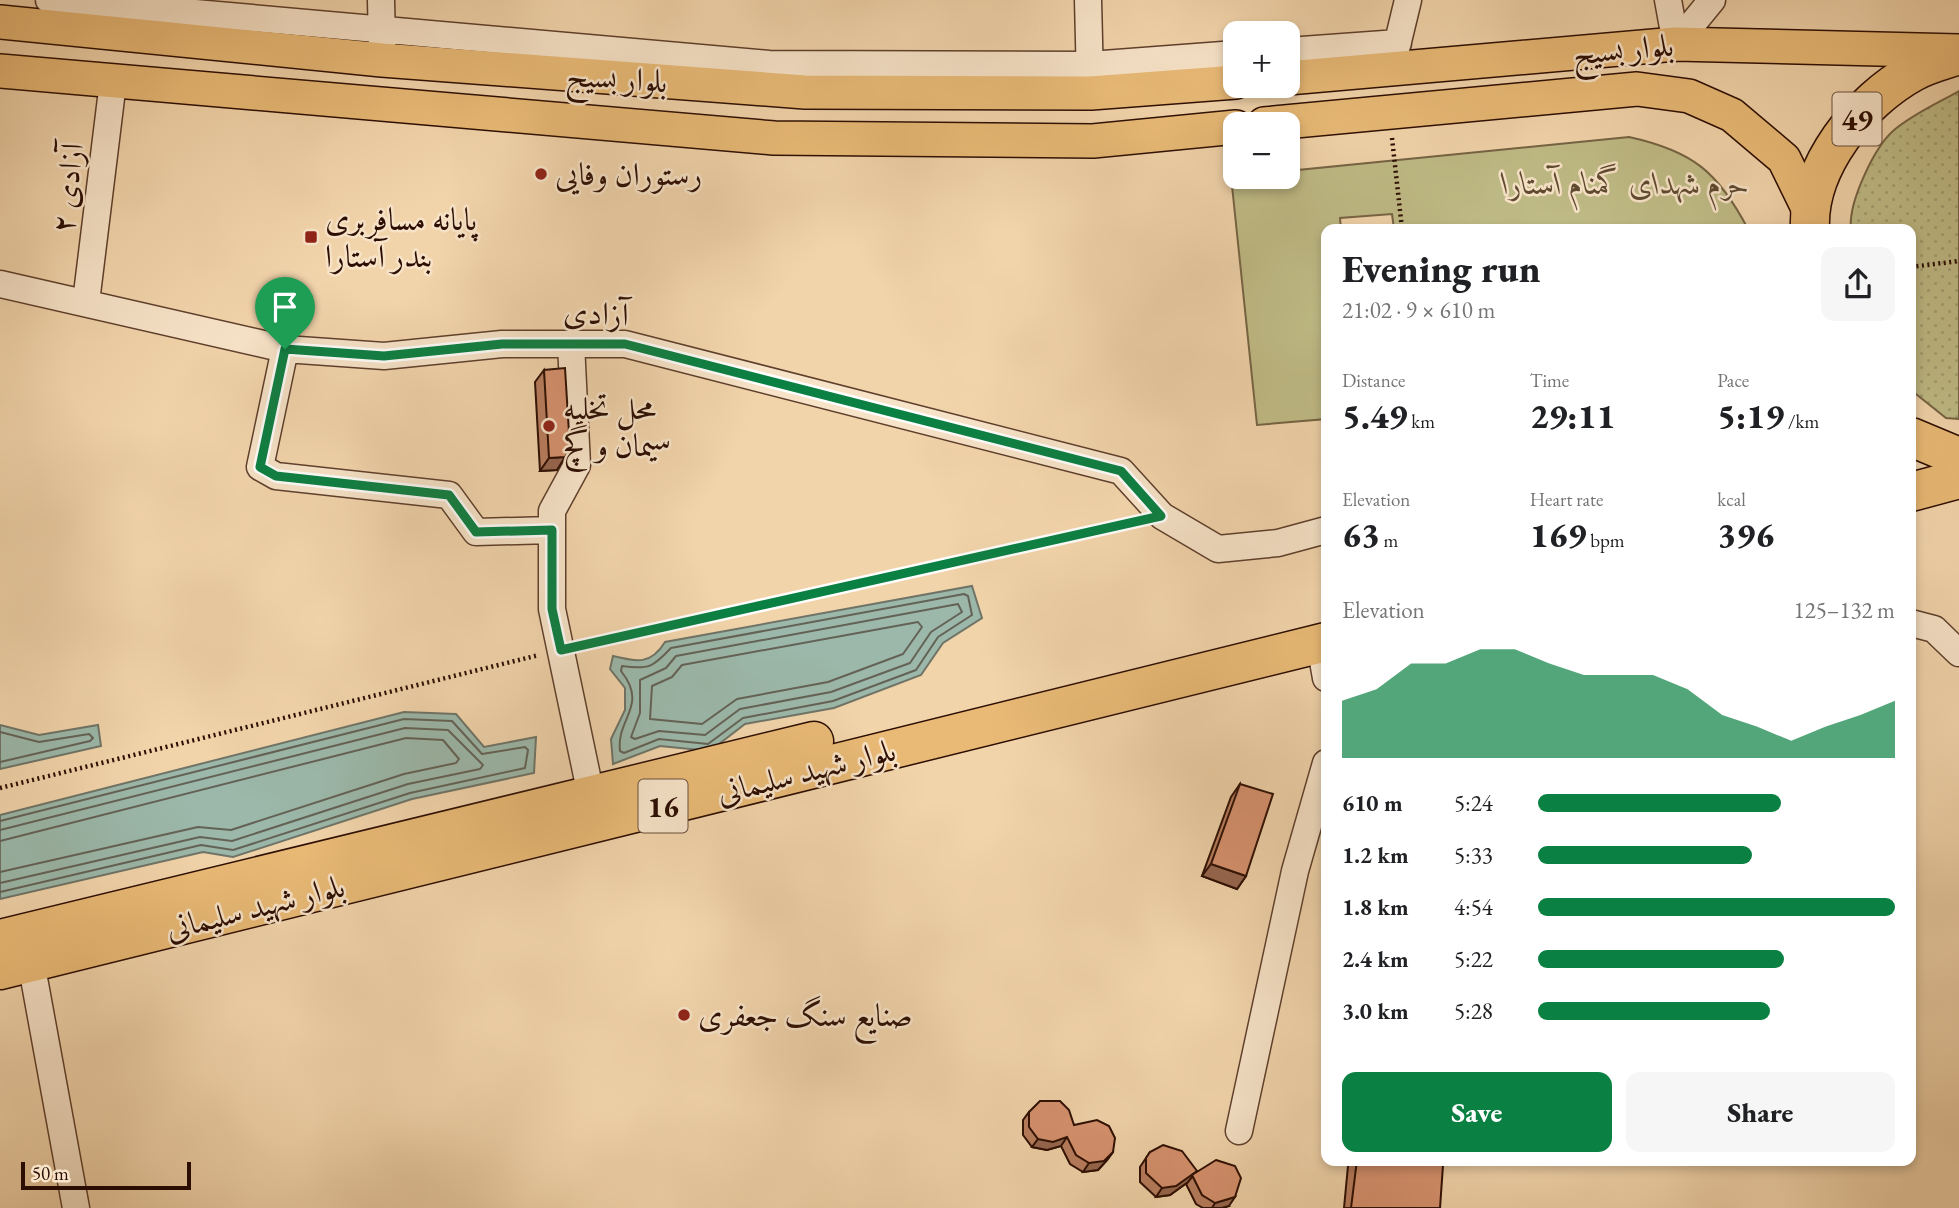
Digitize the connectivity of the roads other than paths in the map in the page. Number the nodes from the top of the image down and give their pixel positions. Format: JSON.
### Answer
{"nodes":[{"id":1,"x":49,"y":0,"type":"edge"},
{"id":2,"x":381,"y":0,"type":"edge"},
{"id":3,"x":1088,"y":0,"type":"edge"},
{"id":4,"x":1408,"y":0,"type":"edge"},
{"id":5,"x":1668,"y":0,"type":"edge"},
{"id":6,"x":1712,"y":0,"type":"edge"},
{"id":7,"x":0,"y":22,"type":"edge"},
{"id":8,"x":382,"y":44,"type":"junction"},
{"id":9,"x":1676,"y":44,"type":"junction"},
{"id":10,"x":1300,"y":52,"type":"edge"},
{"id":11,"x":1959,"y":53,"type":"edge"},
{"id":12,"x":1223,"y":56,"type":"edge"},
{"id":13,"x":1395,"y":56,"type":"junction"},
{"id":14,"x":0,"y":71,"type":"edge"},
{"id":15,"x":1300,"y":76,"type":"edge"},
{"id":16,"x":1090,"y":79,"type":"junction"},
{"id":17,"x":113,"y":82,"type":"junction"},
{"id":18,"x":1223,"y":82,"type":"edge"},
{"id":19,"x":1300,"y":121,"type":"edge"},
{"id":20,"x":1223,"y":128,"type":"edge"},
{"id":21,"x":1093,"y":141,"type":"junction"},
{"id":22,"x":1810,"y":220,"type":"edge"},
{"id":23,"x":0,"y":284,"type":"edge"},
{"id":24,"x":86,"y":302,"type":"junction"},
{"id":25,"x":571,"y":344,"type":"junction"},
{"id":26,"x":285,"y":349,"type":"junction"},
{"id":27,"x":1916,"y":439,"type":"edge"},
{"id":28,"x":1959,"y":457,"type":"edge"},
{"id":29,"x":1959,"y":479,"type":"edge"},
{"id":30,"x":1916,"y":491,"type":"edge"},
{"id":31,"x":552,"y":530,"type":"junction"},
{"id":32,"x":1321,"y":531,"type":"edge"},
{"id":33,"x":1916,"y":624,"type":"edge"},
{"id":34,"x":1321,"y":646,"type":"edge"},
{"id":35,"x":1321,"y":646,"type":"edge"},
{"id":36,"x":1959,"y":653,"type":"edge"},
{"id":37,"x":1321,"y":780,"type":"edge"},
{"id":38,"x":591,"y":795,"type":"junction"},
{"id":39,"x":0,"y":939,"type":"edge"},
{"id":40,"x":15,"y":966,"type":"edge"},
{"id":41,"x":1238,"y":1131,"type":"dead end"},
{"id":42,"x":76,"y":1208,"type":"edge"}],
"edges":[{"from":1,"to":8,"type":"street"},
{"from":2,"to":8,"type":"street"},
{"from":3,"to":16,"type":"street"},
{"from":4,"to":13,"type":"street"},
{"from":5,"to":9,"type":"street"},
{"from":6,"to":9,"type":"street"},
{"from":7,"to":8,"type":"main road","name":"بلوار بسیج"},
{"from":8,"to":16,"type":"main road","name":"بلوار بسیج"},
{"from":9,"to":11,"type":"main road","name":"بلوار بسیج","number":"49"},
{"from":9,"to":13,"type":"main road","name":"بلوار بسیج","number":"49"},
{"from":10,"to":13,"type":"street"},
{"from":11,"to":22,"type":"highway","number":"49"},
{"from":12,"to":16,"type":"street"},
{"from":13,"to":15,"type":"main road","name":"بلوار بسیج","number":"49"},
{"from":14,"to":17,"type":"main road","name":"بلوار بسیج"},
{"from":16,"to":18,"type":"main road","name":"بلوار بسیج"},
{"from":16,"to":21,"type":"main road"},
{"from":17,"to":21,"type":"main road","name":"بلوار بسیج"},
{"from":17,"to":24,"type":"street","name":"آزادی ۲"},
{"from":19,"to":22,"type":"main road","name":"بلوار بسیج","number":"49"},
{"from":20,"to":21,"type":"main road","name":"بلوار بسیج"},
{"from":23,"to":24,"type":"street","name":"آزادی"},
{"from":24,"to":26,"type":"street","name":"آزادی"},
{"from":25,"to":26,"type":"street","name":"آزادی"},
{"from":25,"to":31,"type":"street"},
{"from":25,"to":32,"type":"street","name":"آزادی"},
{"from":26,"to":31,"type":"street"},
{"from":27,"to":28,"type":"highway"},
{"from":29,"to":30,"type":"highway"},
{"from":31,"to":38,"type":"street"},
{"from":33,"to":36,"type":"street"},
{"from":34,"to":38,"type":"highway","name":"بلوار شهید سلیمانی","number":"16"},
{"from":35,"to":40,"type":"highway","name":"بلوار شهید سلیمانی","number":"16"},
{"from":37,"to":41,"type":"street"},
{"from":38,"to":39,"type":"highway","name":"بلوار شهید سلیمانی","number":"16"},
{"from":40,"to":42,"type":"street"}]}
